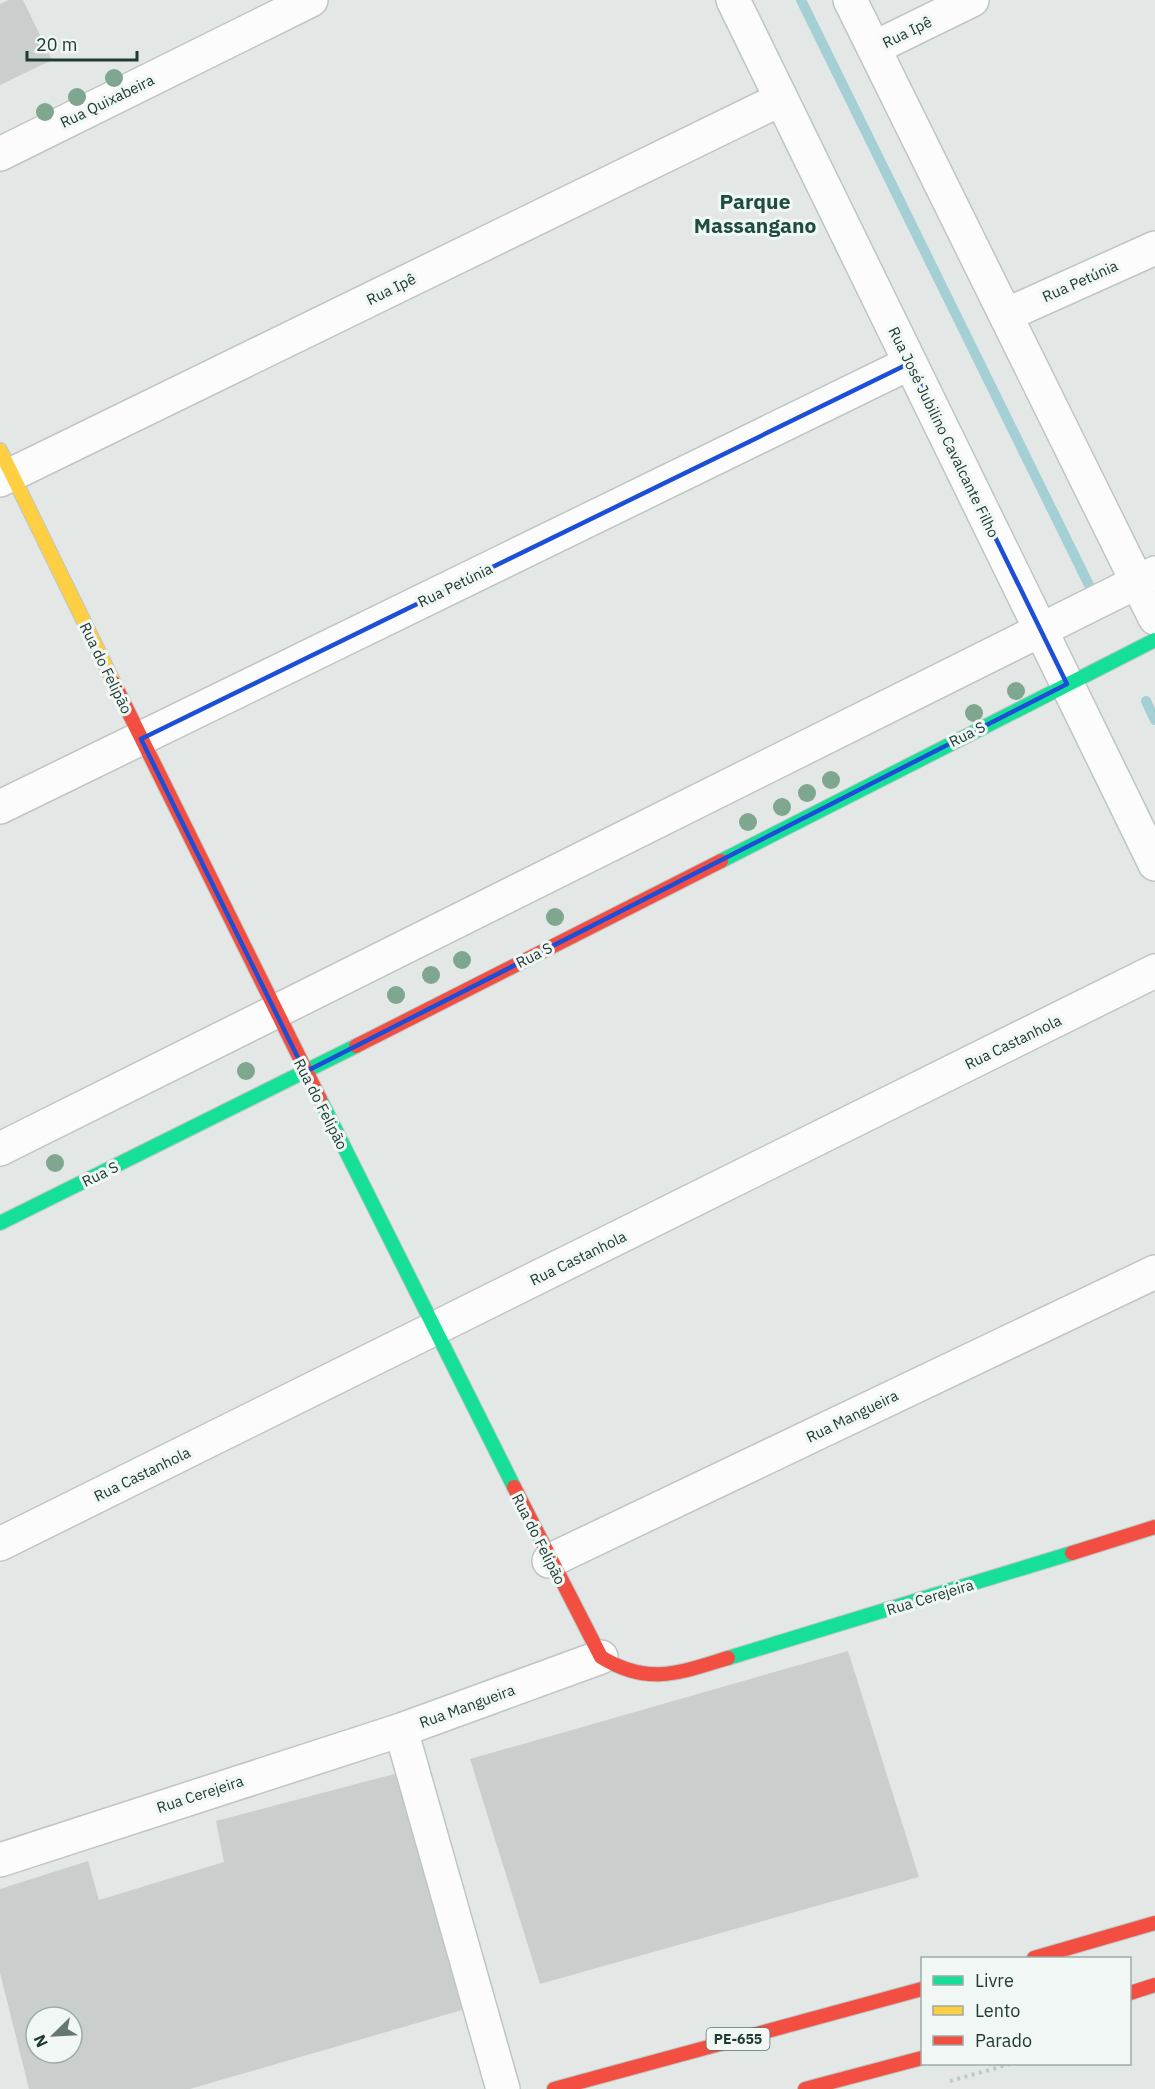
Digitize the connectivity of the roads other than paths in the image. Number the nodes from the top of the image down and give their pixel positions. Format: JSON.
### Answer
{"nodes":[{"id":1,"x":311,"y":0,"type":"edge"},
{"id":2,"x":733,"y":0,"type":"edge"},
{"id":3,"x":850,"y":0,"type":"edge"},
{"id":4,"x":972,"y":0,"type":"edge"},
{"id":5,"x":874,"y":48,"type":"junction"},
{"id":6,"x":781,"y":99,"type":"junction"},
{"id":7,"x":0,"y":154,"type":"edge"},
{"id":8,"x":1155,"y":248,"type":"edge"},
{"id":9,"x":1006,"y":315,"type":"junction"},
{"id":10,"x":910,"y":363,"type":"junction"},
{"id":11,"x":4,"y":468,"type":"edge"},
{"id":12,"x":1146,"y":577,"type":"edge"},
{"id":13,"x":1155,"y":618,"type":"edge"},
{"id":14,"x":1041,"y":629,"type":"junction"},
{"id":15,"x":1155,"y":640,"type":"edge"},
{"id":16,"x":1067,"y":684,"type":"junction"},
{"id":17,"x":141,"y":738,"type":"junction"},
{"id":18,"x":0,"y":807,"type":"edge"},
{"id":19,"x":1155,"y":864,"type":"edge"},
{"id":20,"x":1155,"y":971,"type":"edge"},
{"id":21,"x":275,"y":1011,"type":"junction"},
{"id":22,"x":305,"y":1072,"type":"junction"},
{"id":23,"x":0,"y":1149,"type":"edge"},
{"id":24,"x":0,"y":1223,"type":"edge"},
{"id":25,"x":1155,"y":1272,"type":"edge"},
{"id":26,"x":435,"y":1329,"type":"junction"},
{"id":27,"x":1155,"y":1527,"type":"edge"},
{"id":28,"x":0,"y":1544,"type":"edge"},
{"id":29,"x":549,"y":1561,"type":"junction"},
{"id":30,"x":601,"y":1657,"type":"junction"},
{"id":31,"x":401,"y":1730,"type":"junction"},
{"id":32,"x":0,"y":1860,"type":"edge"},
{"id":33,"x":1155,"y":1923,"type":"edge"},
{"id":34,"x":1041,"y":1957,"type":"edge"},
{"id":35,"x":1155,"y":1985,"type":"edge"},
{"id":36,"x":921,"y":1989,"type":"edge"},
{"id":37,"x":1131,"y":1993,"type":"edge"},
{"id":38,"x":921,"y":2058,"type":"edge"},
{"id":39,"x":811,"y":2088,"type":"edge"},
{"id":40,"x":504,"y":2089,"type":"edge"},
{"id":41,"x":554,"y":2089,"type":"edge"}],
"edges":[{"from":1,"to":7,"type":"street","name":"Rua Quixabeira"},
{"from":2,"to":6,"type":"street","name":"Rua José Jubilino Cavalcante Filho"},
{"from":3,"to":5,"type":"street"},
{"from":4,"to":5,"type":"street","name":"Rua Ipê"},
{"from":5,"to":9,"type":"street"},
{"from":6,"to":10,"type":"street","name":"Rua José Jubilino Cavalcante Filho"},
{"from":6,"to":11,"type":"street","name":"Rua Ipê"},
{"from":8,"to":9,"type":"street","name":"Rua Petúnia"},
{"from":9,"to":12,"type":"street"},
{"from":10,"to":14,"type":"street","name":"Rua José Jubilino Cavalcante Filho"},
{"from":10,"to":17,"type":"street","name":"Rua Petúnia"},
{"from":11,"to":17,"type":"street","name":"Rua do Felipão"},
{"from":12,"to":13,"type":"street"},
{"from":12,"to":14,"type":"street"},
{"from":14,"to":16,"type":"street","name":"Rua José Jubilino Cavalcante Filho"},
{"from":14,"to":21,"type":"street"},
{"from":15,"to":16,"type":"street","name":"Rua S"},
{"from":16,"to":19,"type":"street","name":"Rua José Jubilino Cavalcante Filho"},
{"from":16,"to":22,"type":"street","name":"Rua S"},
{"from":17,"to":18,"type":"street","name":"Rua Petúnia"},
{"from":17,"to":21,"type":"street","name":"Rua do Felipão"},
{"from":20,"to":26,"type":"street","name":"Rua Castanhola"},
{"from":21,"to":22,"type":"street","name":"Rua do Felipão"},
{"from":21,"to":23,"type":"street"},
{"from":22,"to":24,"type":"street","name":"Rua S"},
{"from":22,"to":26,"type":"street","name":"Rua do Felipão"},
{"from":25,"to":29,"type":"street","name":"Rua Mangueira"},
{"from":26,"to":28,"type":"street","name":"Rua Castanhola"},
{"from":26,"to":29,"type":"street","name":"Rua do Felipão"},
{"from":27,"to":30,"type":"street","name":"Rua Cerejeira"},
{"from":29,"to":30,"type":"street","name":"Rua do Felipão"},
{"from":30,"to":31,"type":"street","name":"Rua Mangueira"},
{"from":31,"to":32,"type":"street","name":"Rua Cerejeira"},
{"from":31,"to":40,"type":"street"},
{"from":33,"to":34,"type":"street"},
{"from":35,"to":37,"type":"street"},
{"from":36,"to":41,"type":"street","number":"PE-655"},
{"from":38,"to":39,"type":"street"}]}
